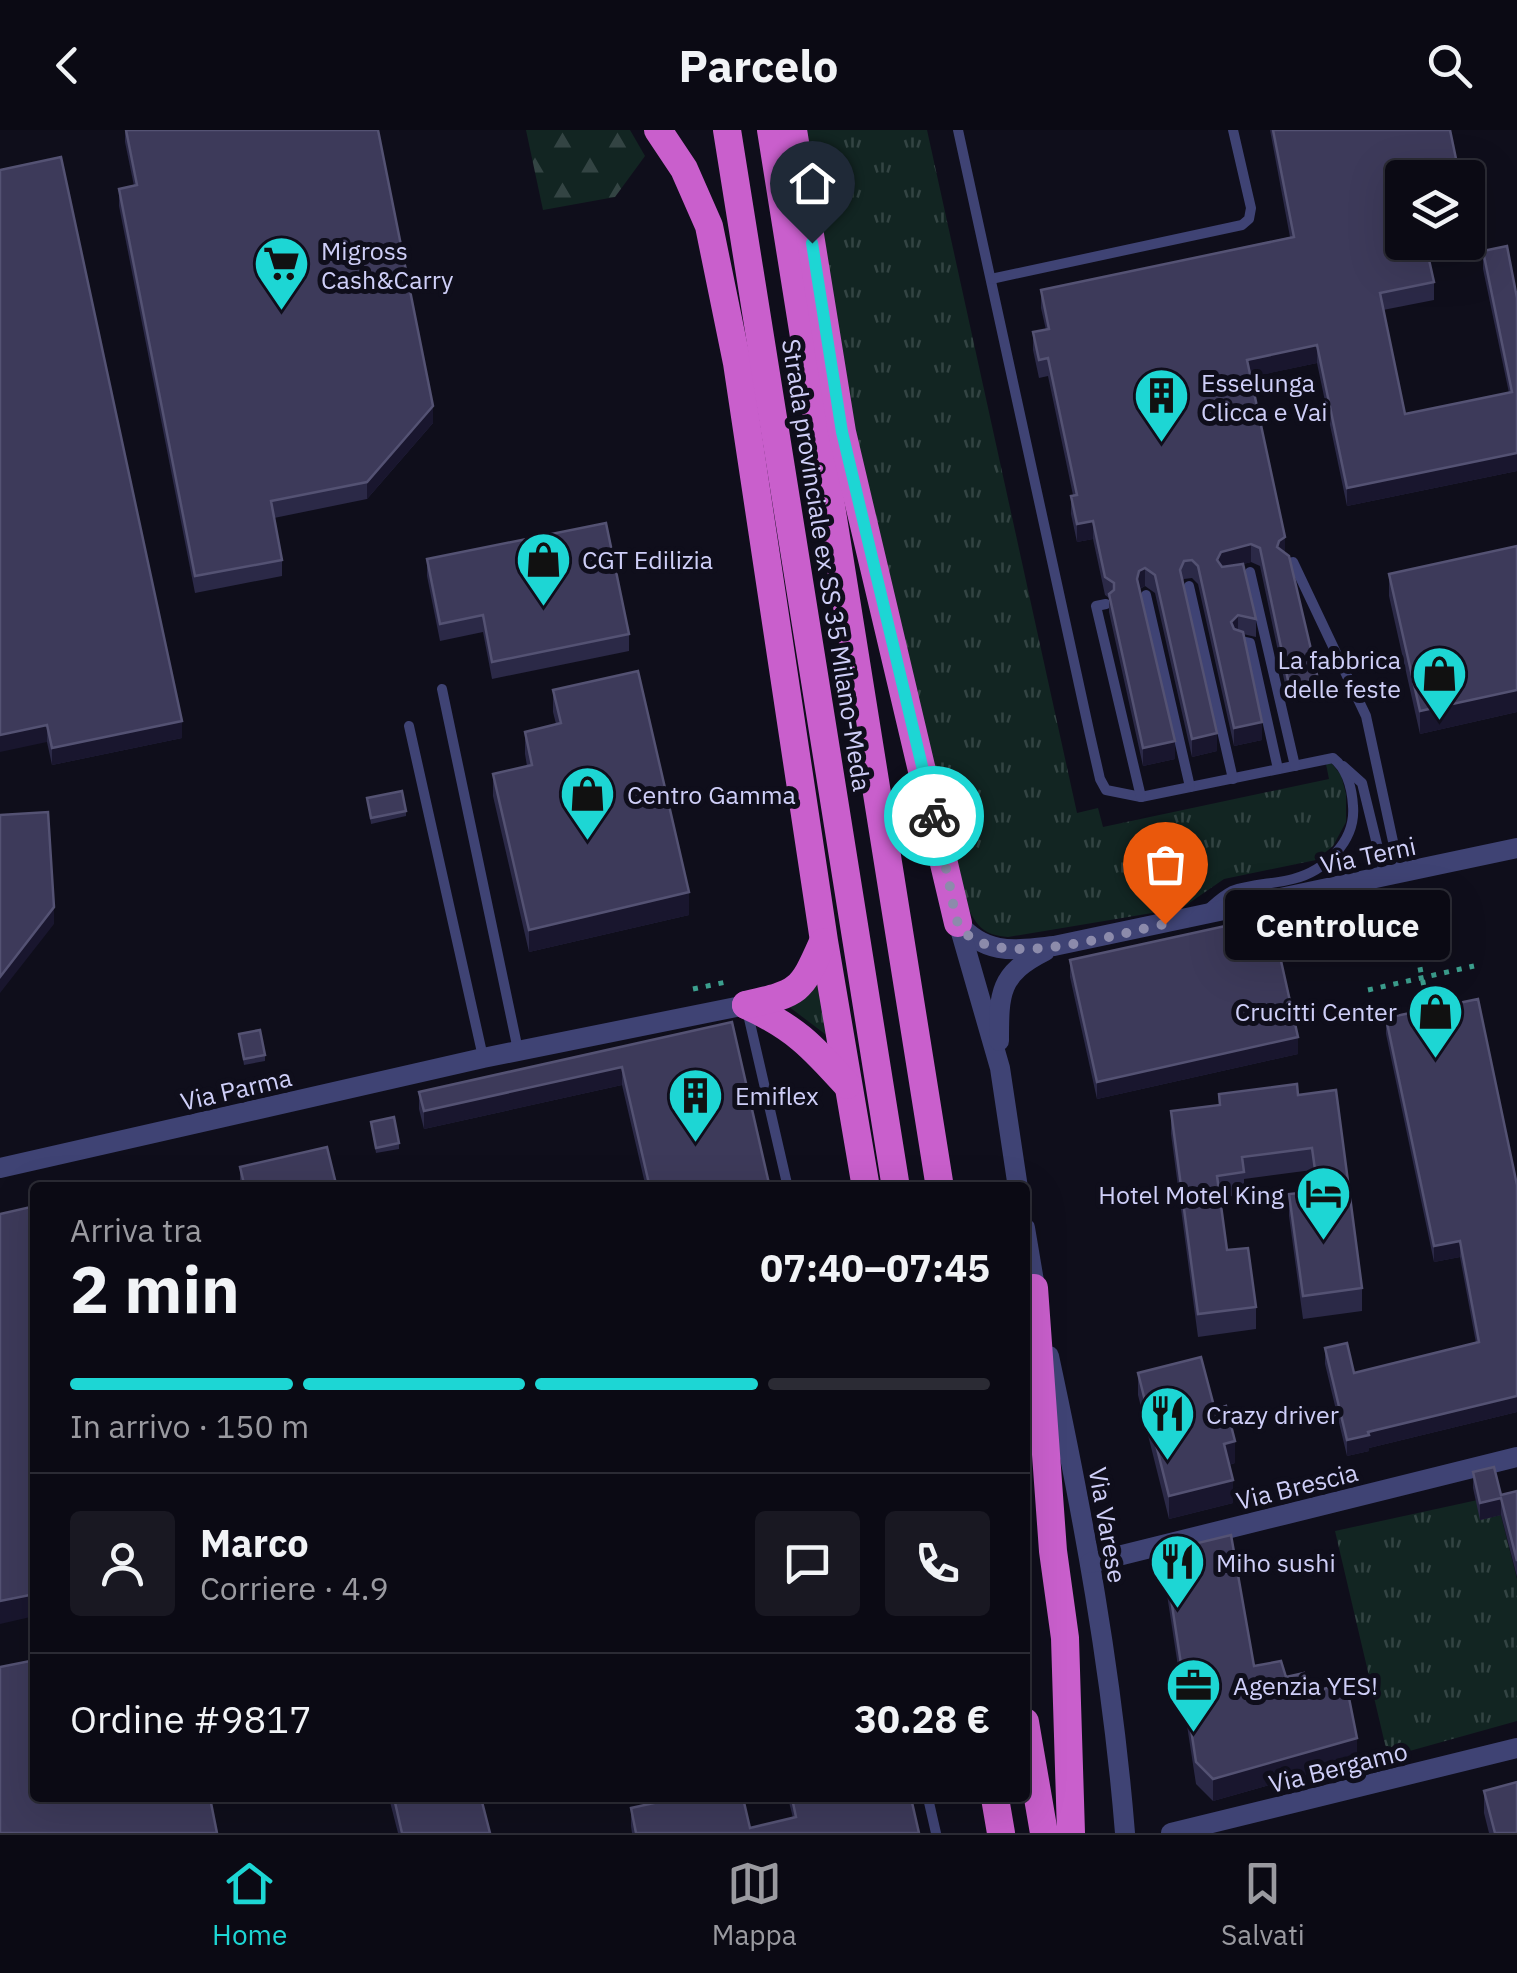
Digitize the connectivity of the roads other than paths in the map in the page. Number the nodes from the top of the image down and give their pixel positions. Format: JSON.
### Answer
{"nodes":[{"id":1,"x":658,"y":130,"type":"edge"},
{"id":2,"x":727,"y":130,"type":"edge"},
{"id":3,"x":771,"y":130,"type":"edge"},
{"id":4,"x":793,"y":130,"type":"edge"},
{"id":5,"x":958,"y":130,"type":"edge"},
{"id":6,"x":1233,"y":130,"type":"edge"},
{"id":7,"x":990,"y":279,"type":"junction"},
{"id":8,"x":1286,"y":564,"type":"edge"},
{"id":9,"x":1248,"y":573,"type":"edge"},
{"id":10,"x":1189,"y":586,"type":"dead end"},
{"id":11,"x":1144,"y":596,"type":"edge"},
{"id":12,"x":1101,"y":605,"type":"dead end"},
{"id":13,"x":1240,"y":641,"type":"edge"},
{"id":14,"x":442,"y":689,"type":"dead end"},
{"id":15,"x":409,"y":726,"type":"dead end"},
{"id":16,"x":1342,"y":765,"type":"junction"},
{"id":17,"x":1295,"y":766,"type":"junction"},
{"id":18,"x":1278,"y":769,"type":"junction"},
{"id":19,"x":1233,"y":778,"type":"junction"},
{"id":20,"x":1190,"y":787,"type":"junction"},
{"id":21,"x":1141,"y":797,"type":"junction"},
{"id":22,"x":1517,"y":848,"type":"edge"},
{"id":23,"x":1392,"y":875,"type":"junction"},
{"id":24,"x":1202,"y":916,"type":"junction"},
{"id":25,"x":958,"y":922,"type":"junction"},
{"id":26,"x":824,"y":941,"type":"junction"},
{"id":27,"x":1054,"y":946,"type":"junction"},
{"id":28,"x":746,"y":1004,"type":"junction"},
{"id":29,"x":518,"y":1051,"type":"junction"},
{"id":30,"x":483,"y":1058,"type":"junction"},
{"id":31,"x":1000,"y":1068,"type":"junction"},
{"id":32,"x":848,"y":1086,"type":"junction"},
{"id":33,"x":0,"y":1168,"type":"edge"},
{"id":34,"x":787,"y":1182,"type":"edge"},
{"id":35,"x":865,"y":1182,"type":"edge"},
{"id":36,"x":895,"y":1182,"type":"edge"},
{"id":37,"x":939,"y":1182,"type":"edge"},
{"id":38,"x":1017,"y":1182,"type":"edge"},
{"id":39,"x":1030,"y":1261,"type":"edge"},
{"id":40,"x":1034,"y":1288,"type":"junction"},
{"id":41,"x":1517,"y":1457,"type":"edge"},
{"id":42,"x":1090,"y":1562,"type":"junction"},
{"id":43,"x":1517,"y":1748,"type":"edge"},
{"id":44,"x":1030,"y":1751,"type":"edge"},
{"id":45,"x":929,"y":1802,"type":"edge"},
{"id":46,"x":996,"y":1802,"type":"edge"},
{"id":47,"x":936,"y":1833,"type":"edge"},
{"id":48,"x":1001,"y":1833,"type":"edge"},
{"id":49,"x":1044,"y":1833,"type":"edge"},
{"id":50,"x":1071,"y":1833,"type":"edge"},
{"id":51,"x":1124,"y":1833,"type":"edge"},
{"id":52,"x":1171,"y":1833,"type":"edge"}],
"edges":[{"from":1,"to":26,"type":"highway"},
{"from":2,"to":36,"type":"highway","name":"Strada provinciale ex SS 35 Milano-Meda"},
{"from":3,"to":37,"type":"highway","name":"Strada provinciale ex SS 35 Milano-Meda"},
{"from":4,"to":25,"type":"highway"},
{"from":5,"to":7,"type":"lane"},
{"from":6,"to":7,"type":"lane"},
{"from":7,"to":21,"type":"lane"},
{"from":8,"to":23,"type":"lane"},
{"from":9,"to":17,"type":"lane"},
{"from":10,"to":19,"type":"lane"},
{"from":11,"to":20,"type":"lane"},
{"from":12,"to":21,"type":"lane"},
{"from":13,"to":18,"type":"lane"},
{"from":14,"to":29,"type":"lane"},
{"from":15,"to":30,"type":"lane"},
{"from":16,"to":17,"type":"lane"},
{"from":16,"to":23,"type":"lane"},
{"from":16,"to":24,"type":"lane"},
{"from":17,"to":18,"type":"lane"},
{"from":18,"to":19,"type":"lane"},
{"from":19,"to":20,"type":"lane"},
{"from":20,"to":21,"type":"lane"},
{"from":22,"to":23,"type":"street","name":"Via Terni"},
{"from":23,"to":24,"type":"street","name":"Via Terni"},
{"from":24,"to":27,"type":"street","name":"Via Terni"},
{"from":25,"to":27,"type":"street"},
{"from":25,"to":31,"type":"street"},
{"from":26,"to":28,"type":"highway"},
{"from":26,"to":32,"type":"highway"},
{"from":27,"to":31,"type":"street"},
{"from":28,"to":29,"type":"street","name":"Via Parma"},
{"from":28,"to":32,"type":"highway"},
{"from":28,"to":34,"type":"lane"},
{"from":29,"to":30,"type":"street","name":"Via Parma"},
{"from":30,"to":33,"type":"street","name":"Via Parma"},
{"from":31,"to":38,"type":"street"},
{"from":32,"to":35,"type":"highway"},
{"from":39,"to":40,"type":"street","name":"Via Varese"},
{"from":40,"to":42,"type":"street","name":"Via Varese"},
{"from":40,"to":50,"type":"highway"},
{"from":41,"to":42,"type":"street","name":"Via Brescia"},
{"from":42,"to":51,"type":"street","name":"Via Varese"},
{"from":43,"to":52,"type":"street","name":"Via Bergamo"},
{"from":44,"to":49,"type":"highway"},
{"from":45,"to":47,"type":"lane"},
{"from":46,"to":48,"type":"highway"}]}
